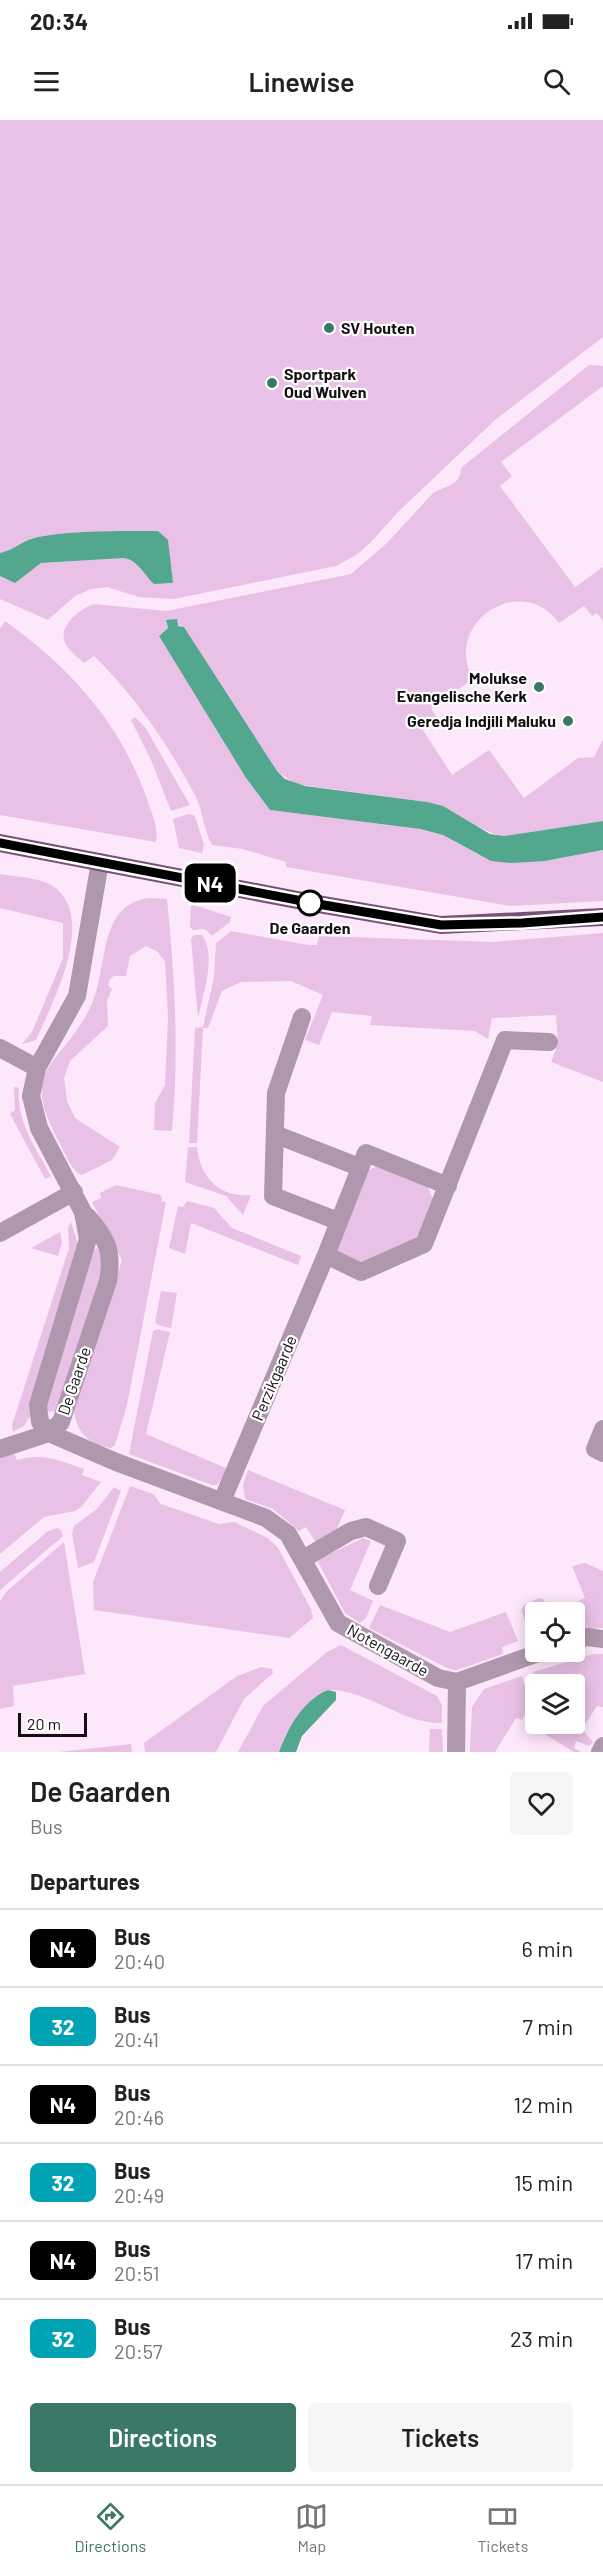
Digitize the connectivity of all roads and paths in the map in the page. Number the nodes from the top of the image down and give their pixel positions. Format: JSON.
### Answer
{"nodes":[{"id":1,"x":0,"y":843,"type":"edge"},
{"id":2,"x":100,"y":862,"type":"junction"},
{"id":3,"x":603,"y":917,"type":"edge"},
{"id":4,"x":302,"y":1017,"type":"dead end"},
{"id":5,"x":549,"y":1042,"type":"dead end"},
{"id":6,"x":0,"y":1048,"type":"edge"},
{"id":7,"x":38,"y":1068,"type":"junction"},
{"id":8,"x":277,"y":1135,"type":"junction"},
{"id":9,"x":359,"y":1167,"type":"junction"},
{"id":10,"x":448,"y":1186,"type":"junction"},
{"id":11,"x":74,"y":1192,"type":"junction"},
{"id":12,"x":83,"y":1212,"type":"junction"},
{"id":13,"x":338,"y":1221,"type":"junction"},
{"id":14,"x":0,"y":1233,"type":"edge"},
{"id":15,"x":326,"y":1255,"type":"junction"},
{"id":16,"x":603,"y":1429,"type":"edge"},
{"id":17,"x":49,"y":1433,"type":"junction"},
{"id":18,"x":0,"y":1449,"type":"edge"},
{"id":19,"x":603,"y":1453,"type":"edge"},
{"id":20,"x":222,"y":1501,"type":"junction"},
{"id":21,"x":303,"y":1559,"type":"junction"},
{"id":22,"x":378,"y":1586,"type":"dead end"},
{"id":23,"x":585,"y":1638,"type":"edge"},
{"id":24,"x":603,"y":1639,"type":"edge"},
{"id":25,"x":525,"y":1658,"type":"edge"},
{"id":26,"x":457,"y":1682,"type":"junction"},
{"id":27,"x":603,"y":1746,"type":"edge"},
{"id":28,"x":456,"y":1752,"type":"edge"},
{"id":29,"x":600,"y":1752,"type":"edge"}],
"edges":[{"from":1,"to":2,"type":"main road"},
{"from":2,"to":3,"type":"main road"},
{"from":2,"to":7,"type":"street","name":"De Gaarde"},
{"from":4,"to":8,"type":"street"},
{"from":5,"to":10,"type":"street"},
{"from":6,"to":7,"type":"street"},
{"from":7,"to":11,"type":"street","name":"De Gaarde"},
{"from":8,"to":9,"type":"street"},
{"from":8,"to":13,"type":"street"},
{"from":9,"to":10,"type":"street"},
{"from":9,"to":13,"type":"street","name":"Perzikgaarde"},
{"from":10,"to":15,"type":"street"},
{"from":11,"to":12,"type":"street","name":"De Gaarde"},
{"from":11,"to":14,"type":"street"},
{"from":12,"to":17,"type":"street","name":"De Gaarde"},
{"from":12,"to":17,"type":"street","name":"De Gaarde"},
{"from":13,"to":15,"type":"street","name":"Perzikgaarde"},
{"from":15,"to":20,"type":"street","name":"Perzikgaarde"},
{"from":16,"to":19,"type":"street"},
{"from":17,"to":18,"type":"street"},
{"from":17,"to":20,"type":"street","name":"Notengaarde"},
{"from":20,"to":21,"type":"street","name":"Notengaarde"},
{"from":21,"to":22,"type":"street"},
{"from":21,"to":26,"type":"street","name":"Notengaarde"},
{"from":23,"to":24,"type":"street"},
{"from":25,"to":26,"type":"street"},
{"from":26,"to":28,"type":"street"},
{"from":27,"to":29,"type":"street"}]}
